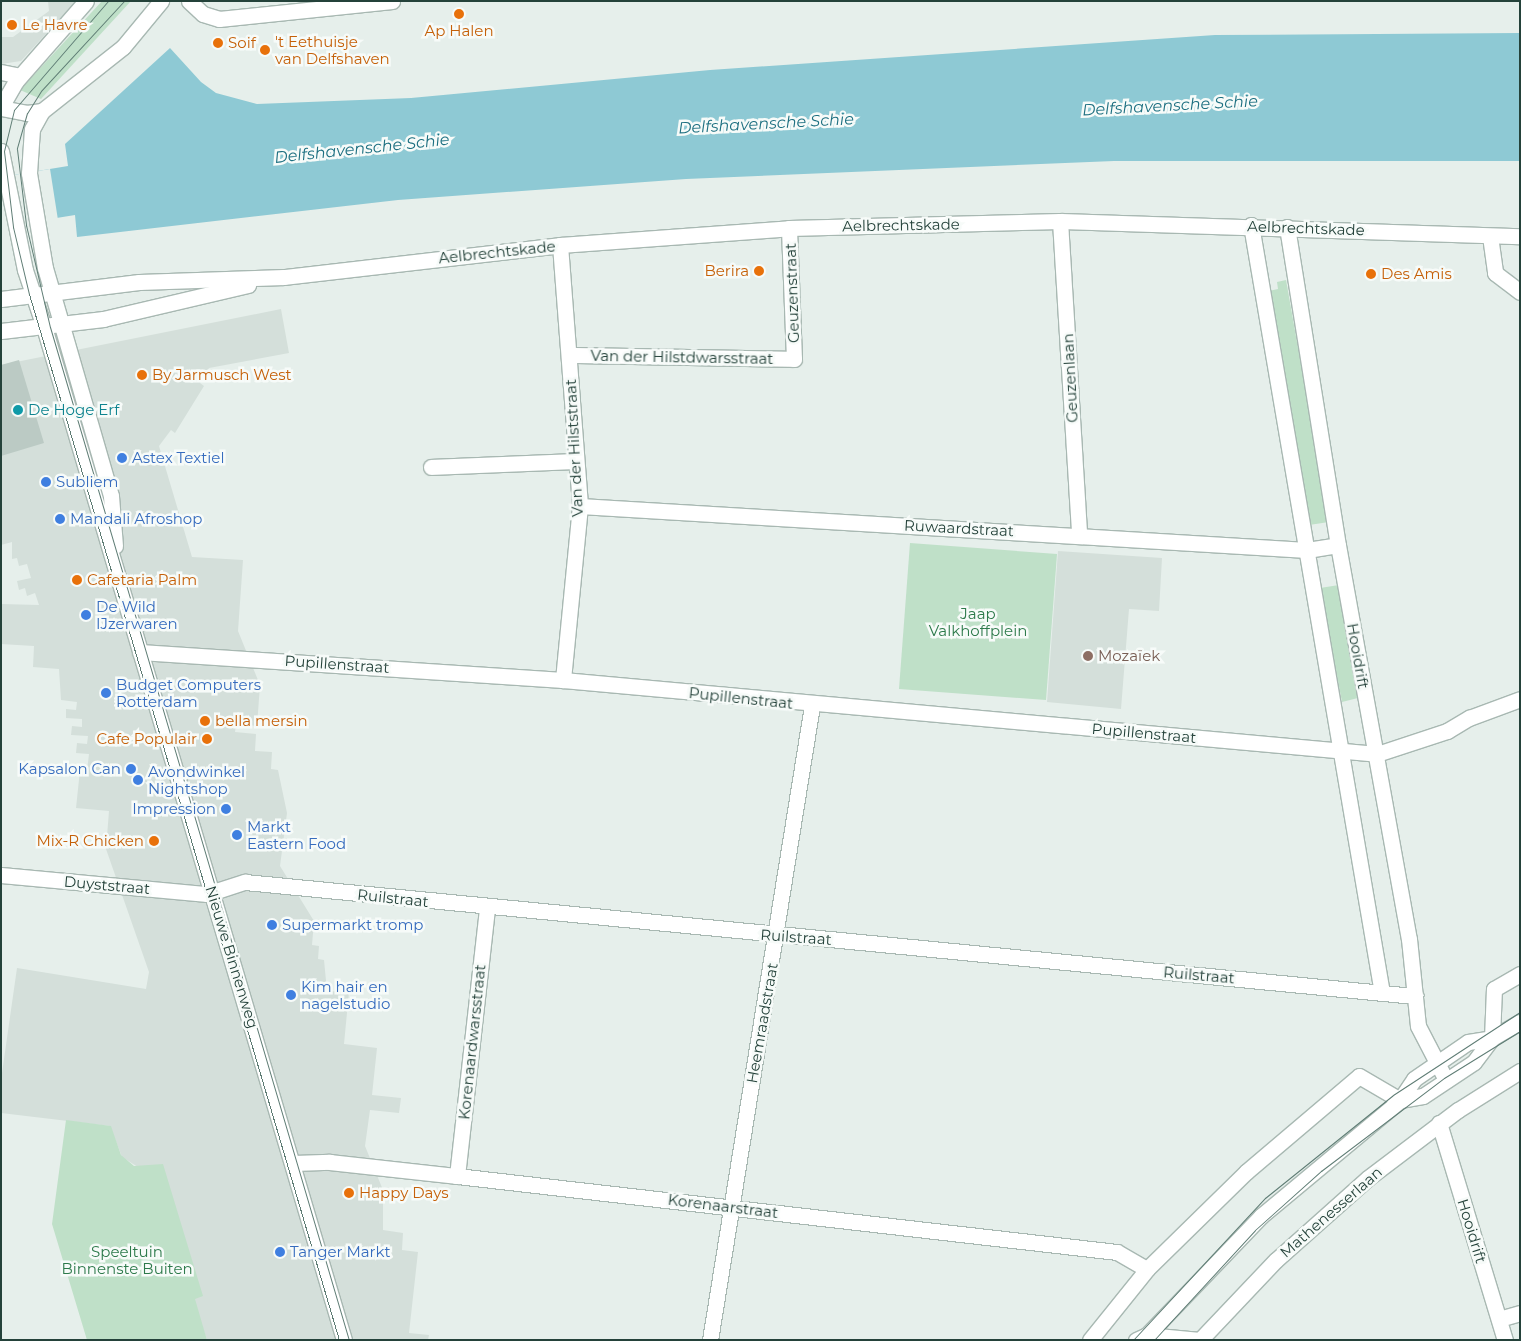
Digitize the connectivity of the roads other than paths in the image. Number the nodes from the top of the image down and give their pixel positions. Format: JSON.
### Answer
{"nodes":[{"id":1,"x":86,"y":1,"type":"edge"},
{"id":2,"x":161,"y":1,"type":"edge"},
{"id":3,"x":189,"y":1,"type":"edge"},
{"id":4,"x":392,"y":1,"type":"edge"},
{"id":5,"x":1,"y":72,"type":"edge"},
{"id":6,"x":20,"y":76,"type":"junction"},
{"id":7,"x":1,"y":108,"type":"edge"},
{"id":8,"x":42,"y":111,"type":"junction"},
{"id":9,"x":1,"y":150,"type":"edge"},
{"id":10,"x":1060,"y":221,"type":"junction"},
{"id":11,"x":1251,"y":225,"type":"junction"},
{"id":12,"x":1287,"y":226,"type":"junction"},
{"id":13,"x":789,"y":228,"type":"junction"},
{"id":14,"x":1490,"y":236,"type":"junction"},
{"id":15,"x":1520,"y":236,"type":"edge"},
{"id":16,"x":560,"y":245,"type":"junction"},
{"id":17,"x":284,"y":277,"type":"junction"},
{"id":18,"x":53,"y":291,"type":"junction"},
{"id":19,"x":1520,"y":292,"type":"edge"},
{"id":20,"x":31,"y":294,"type":"junction"},
{"id":21,"x":1,"y":299,"type":"edge"},
{"id":22,"x":62,"y":326,"type":"junction"},
{"id":23,"x":44,"y":328,"type":"junction"},
{"id":24,"x":1,"y":331,"type":"edge"},
{"id":25,"x":569,"y":355,"type":"junction"},
{"id":26,"x":794,"y":359,"type":"joint"},
{"id":27,"x":574,"y":461,"type":"junction"},
{"id":28,"x":431,"y":467,"type":"dead end"},
{"id":29,"x":580,"y":506,"type":"junction"},
{"id":30,"x":1079,"y":535,"type":"junction"},
{"id":31,"x":1338,"y":545,"type":"junction"},
{"id":32,"x":1307,"y":550,"type":"junction"},
{"id":33,"x":117,"y":574,"type":"junction"},
{"id":34,"x":140,"y":652,"type":"junction"},
{"id":35,"x":563,"y":680,"type":"junction"},
{"id":36,"x":1520,"y":698,"type":"edge"},
{"id":37,"x":812,"y":705,"type":"junction"},
{"id":38,"x":1341,"y":750,"type":"junction"},
{"id":39,"x":1376,"y":754,"type":"junction"},
{"id":40,"x":1,"y":875,"type":"edge"},
{"id":41,"x":212,"y":892,"type":"junction"},
{"id":42,"x":487,"y":907,"type":"junction"},
{"id":43,"x":777,"y":936,"type":"junction"},
{"id":44,"x":1520,"y":974,"type":"edge"},
{"id":45,"x":1382,"y":993,"type":"junction"},
{"id":46,"x":1415,"y":996,"type":"junction"},
{"id":47,"x":1520,"y":1022,"type":"edge"},
{"id":48,"x":1492,"y":1038,"type":"junction"},
{"id":49,"x":1436,"y":1063,"type":"junction"},
{"id":50,"x":1520,"y":1071,"type":"edge"},
{"id":51,"x":1446,"y":1080,"type":"junction"},
{"id":52,"x":1400,"y":1100,"type":"junction"},
{"id":53,"x":1439,"y":1123,"type":"junction"},
{"id":54,"x":294,"y":1163,"type":"junction"},
{"id":55,"x":457,"y":1176,"type":"junction"},
{"id":56,"x":732,"y":1207,"type":"junction"},
{"id":57,"x":1147,"y":1270,"type":"junction"},
{"id":58,"x":1520,"y":1313,"type":"edge"},
{"id":59,"x":1499,"y":1319,"type":"junction"},
{"id":60,"x":1143,"y":1338,"type":"edge"},
{"id":61,"x":344,"y":1340,"type":"edge"},
{"id":62,"x":710,"y":1340,"type":"edge"},
{"id":63,"x":1090,"y":1340,"type":"edge"},
{"id":64,"x":1505,"y":1340,"type":"edge"}],
"edges":[{"from":1,"to":6,"type":"street"},
{"from":2,"to":8,"type":"street"},
{"from":3,"to":4,"type":"street"},
{"from":5,"to":6,"type":"street"},
{"from":6,"to":7,"type":"street"},
{"from":7,"to":8,"type":"street"},
{"from":8,"to":18,"type":"street","name":"Nieuwe Binnenweg"},
{"from":9,"to":20,"type":"street","name":"Nieuwe Binnenweg"},
{"from":10,"to":11,"type":"street","name":"Aelbrechtskade"},
{"from":10,"to":13,"type":"street","name":"Aelbrechtskade"},
{"from":10,"to":30,"type":"street","name":"Geuzenlaan"},
{"from":11,"to":12,"type":"street","name":"Aelbrechtskade"},
{"from":11,"to":32,"type":"street"},
{"from":12,"to":14,"type":"street","name":"Aelbrechtskade"},
{"from":12,"to":31,"type":"street","name":"Hooidrift"},
{"from":13,"to":16,"type":"street","name":"Aelbrechtskade"},
{"from":13,"to":26,"type":"street","name":"Geuzenstraat"},
{"from":14,"to":15,"type":"street","name":"Aelbrechtskade"},
{"from":14,"to":19,"type":"street"},
{"from":16,"to":17,"type":"street","name":"Aelbrechtskade"},
{"from":16,"to":25,"type":"street","name":"Van der Hilststraat"},
{"from":17,"to":18,"type":"street","name":"Aelbrechtskade"},
{"from":17,"to":22,"type":"street","name":"Aelbrechtskade"},
{"from":18,"to":20,"type":"street","name":"Aelbrechtskade"},
{"from":18,"to":22,"type":"street","name":"Nieuwe Binnenweg"},
{"from":20,"to":21,"type":"street","name":"Aelbrechtskade"},
{"from":20,"to":23,"type":"street","name":"Nieuwe Binnenweg"},
{"from":22,"to":23,"type":"street","name":"Aelbrechtskade"},
{"from":22,"to":33,"type":"street","name":"Nieuwe Binnenweg"},
{"from":23,"to":24,"type":"street","name":"Aelbrechtskade"},
{"from":23,"to":33,"type":"street","name":"Nieuwe Binnenweg"},
{"from":25,"to":26,"type":"street","name":"Van der Hilstdwarsstraat"},
{"from":25,"to":27,"type":"street","name":"Van der Hilststraat"},
{"from":27,"to":28,"type":"street"},
{"from":27,"to":29,"type":"street","name":"Van der Hilststraat"},
{"from":29,"to":30,"type":"street","name":"Ruwaardstraat"},
{"from":29,"to":35,"type":"street","name":"Van der Hilststraat"},
{"from":30,"to":32,"type":"street","name":"Ruwaardstraat"},
{"from":31,"to":32,"type":"street","name":"Ruwaardstraat"},
{"from":31,"to":39,"type":"street","name":"Hooidrift"},
{"from":32,"to":38,"type":"street"},
{"from":33,"to":34,"type":"street","name":"Nieuwe Binnenweg"},
{"from":34,"to":35,"type":"street","name":"Pupillenstraat"},
{"from":34,"to":41,"type":"street","name":"Nieuwe Binnenweg"},
{"from":35,"to":37,"type":"street","name":"Pupillenstraat"},
{"from":36,"to":39,"type":"street"},
{"from":37,"to":38,"type":"street","name":"Pupillenstraat"},
{"from":37,"to":43,"type":"street","name":"Heemraadstraat"},
{"from":38,"to":39,"type":"street","name":"Pupillenstraat"},
{"from":38,"to":45,"type":"street"},
{"from":39,"to":46,"type":"street","name":"Hooidrift"},
{"from":40,"to":41,"type":"street","name":"Duyststraat"},
{"from":41,"to":42,"type":"street","name":"Ruilstraat"},
{"from":41,"to":54,"type":"street","name":"Nieuwe Binnenweg"},
{"from":42,"to":43,"type":"street","name":"Ruilstraat"},
{"from":42,"to":55,"type":"street","name":"Korenaardwarsstraat"},
{"from":43,"to":45,"type":"street","name":"Ruilstraat"},
{"from":43,"to":56,"type":"street","name":"Heemraadstraat"},
{"from":44,"to":48,"type":"street"},
{"from":45,"to":46,"type":"street","name":"Ruilstraat"},
{"from":46,"to":49,"type":"street","name":"Hooidrift"},
{"from":47,"to":48,"type":"street","name":"Mathenesserlaan"},
{"from":48,"to":49,"type":"street","name":"Mathenesserlaan"},
{"from":48,"to":51,"type":"street","name":"Mathenesserlaan"},
{"from":49,"to":51,"type":"street","name":"Hooidrift"},
{"from":49,"to":52,"type":"street","name":"Mathenesserlaan"},
{"from":50,"to":53,"type":"street","name":"Mathenesserlaan"},
{"from":51,"to":52,"type":"street","name":"Mathenesserlaan"},
{"from":52,"to":57,"type":"street"},
{"from":52,"to":60,"type":"street","name":"Mathenesserlaan"},
{"from":53,"to":59,"type":"street","name":"Hooidrift"},
{"from":53,"to":60,"type":"street","name":"Mathenesserlaan"},
{"from":54,"to":55,"type":"street","name":"Korenaarstraat"},
{"from":54,"to":61,"type":"street","name":"Nieuwe Binnenweg"},
{"from":55,"to":56,"type":"street","name":"Korenaarstraat"},
{"from":56,"to":57,"type":"street","name":"Korenaarstraat"},
{"from":56,"to":62,"type":"street","name":"Heemraadstraat"},
{"from":57,"to":63,"type":"street"},
{"from":58,"to":59,"type":"street"},
{"from":59,"to":64,"type":"street","name":"Hooidrift"}]}
